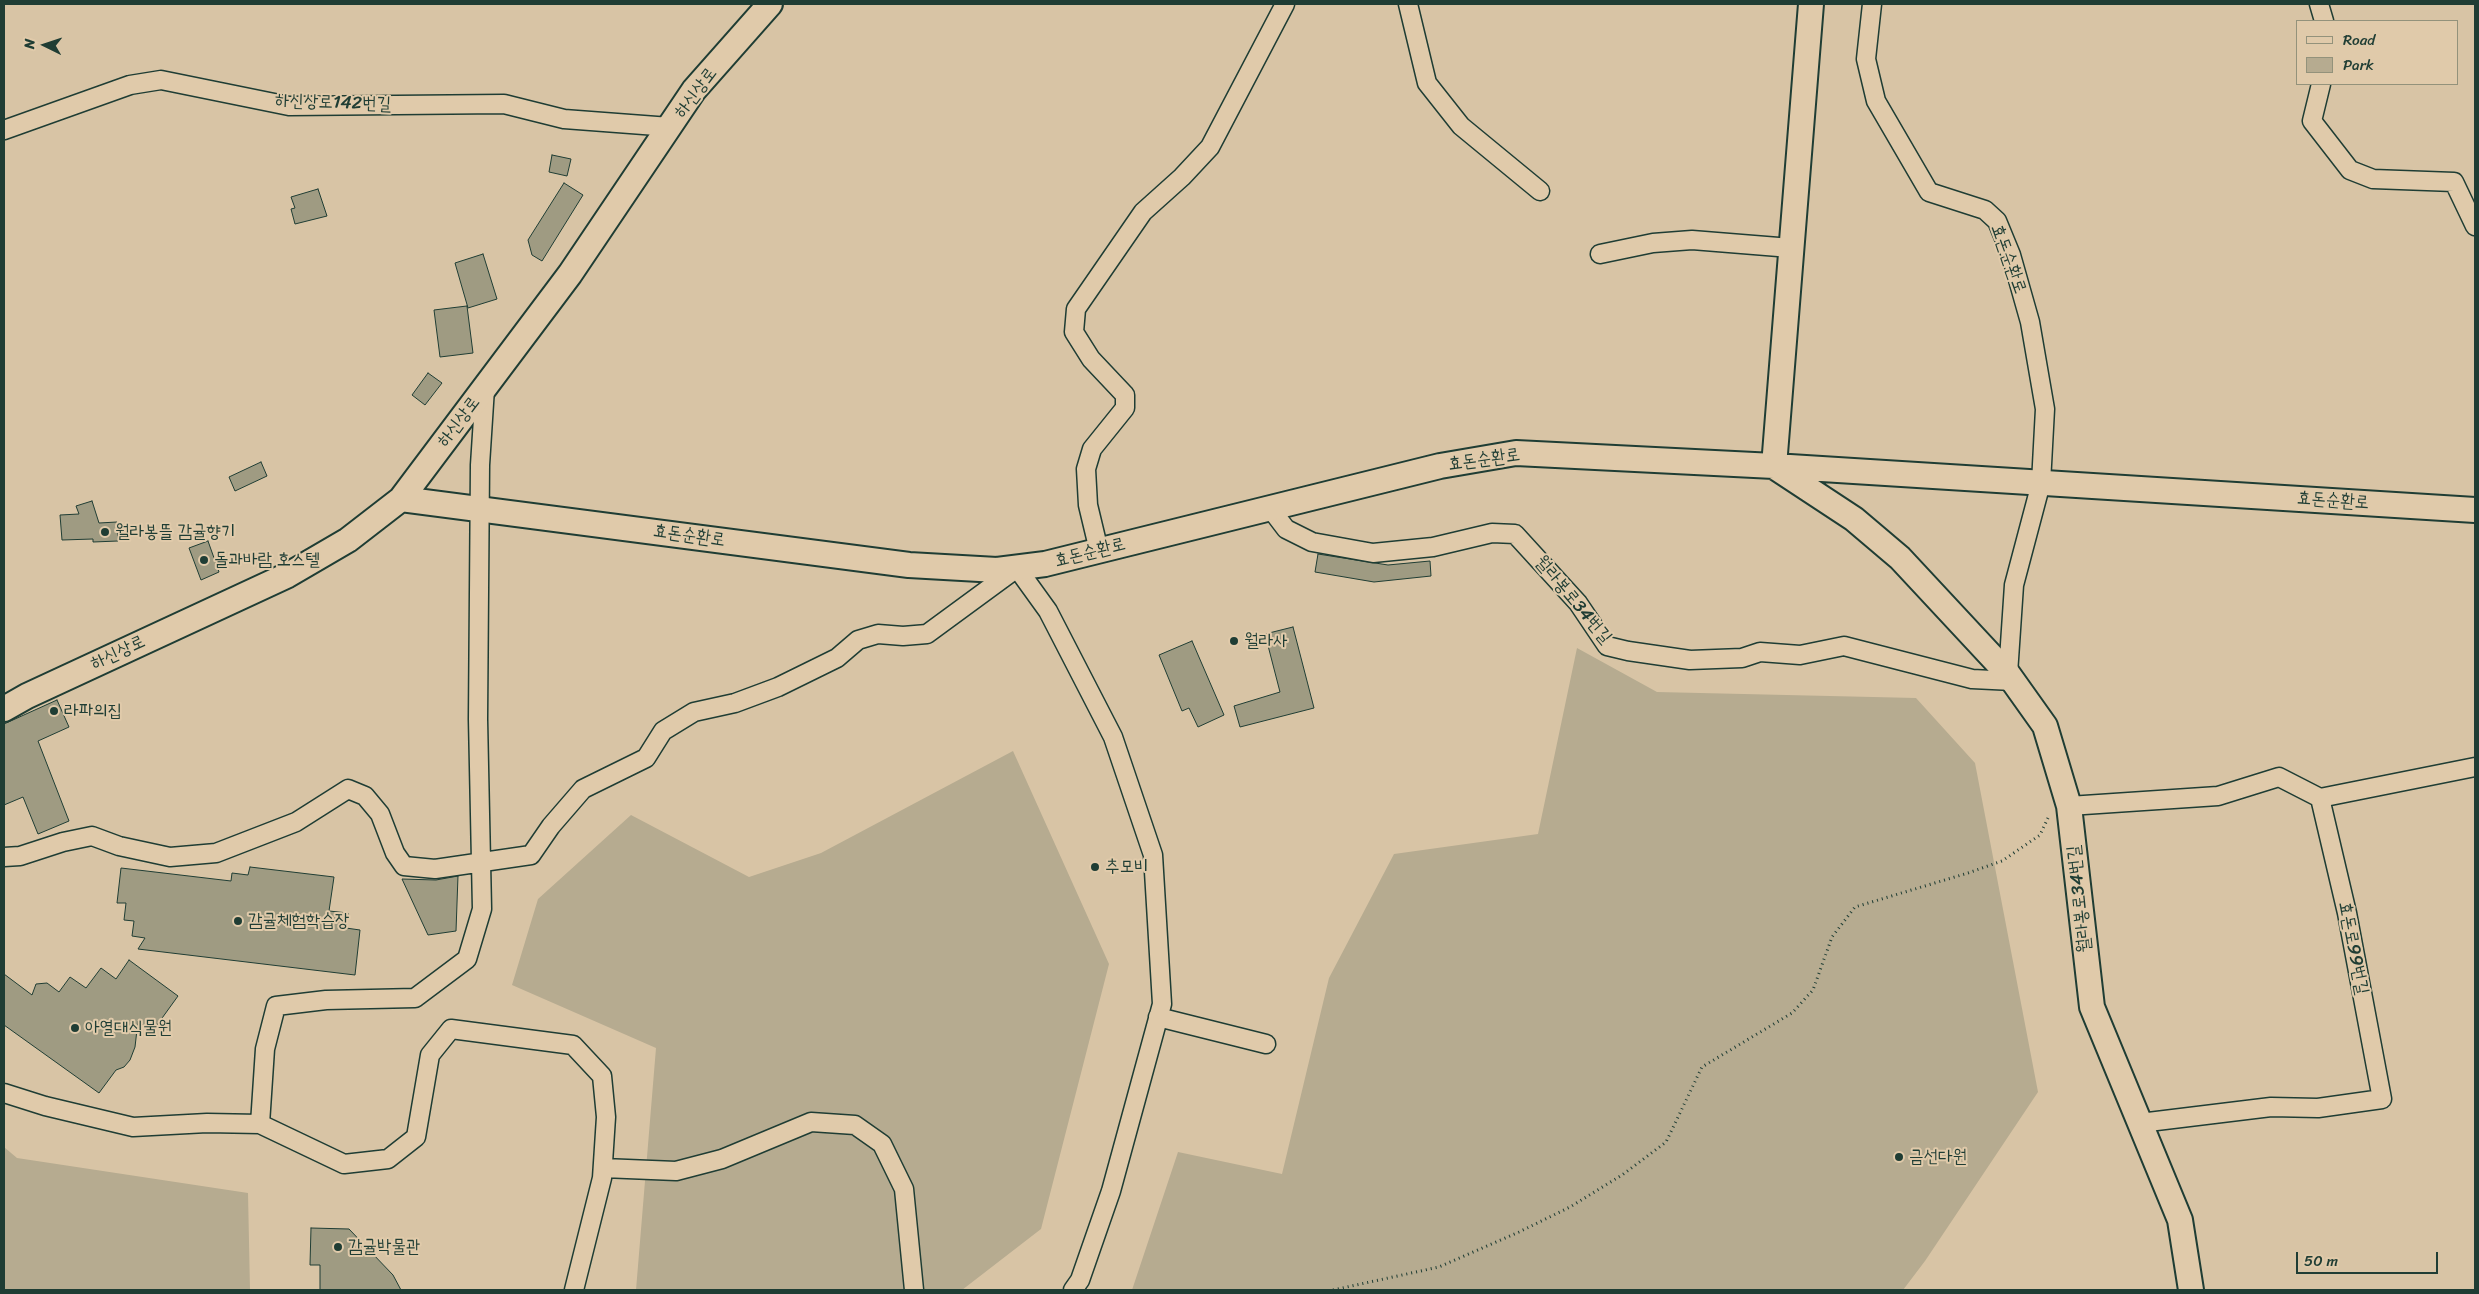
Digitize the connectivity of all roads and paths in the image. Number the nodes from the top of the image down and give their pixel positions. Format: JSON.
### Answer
{"nodes":[{"id":1,"x":770,"y":4,"type":"edge"},
{"id":2,"x":1286,"y":4,"type":"edge"},
{"id":3,"x":1408,"y":4,"type":"edge"},
{"id":4,"x":1810,"y":4,"type":"edge"},
{"id":5,"x":1872,"y":4,"type":"edge"},
{"id":6,"x":2319,"y":4,"type":"edge"},
{"id":7,"x":2324,"y":20,"type":"edge"},
{"id":8,"x":2321,"y":85,"type":"edge"},
{"id":9,"x":670,"y":127,"type":"junction"},
{"id":10,"x":4,"y":130,"type":"edge"},
{"id":11,"x":1540,"y":191,"type":"dead end"},
{"id":12,"x":2475,"y":226,"type":"edge"},
{"id":13,"x":1791,"y":248,"type":"junction"},
{"id":14,"x":1600,"y":254,"type":"dead end"},
{"id":15,"x":485,"y":388,"type":"junction"},
{"id":16,"x":1774,"y":466,"type":"junction"},
{"id":17,"x":2041,"y":482,"type":"junction"},
{"id":18,"x":401,"y":499,"type":"junction"},
{"id":19,"x":479,"y":508,"type":"junction"},
{"id":20,"x":1270,"y":508,"type":"junction"},
{"id":21,"x":2475,"y":510,"type":"edge"},
{"id":22,"x":1099,"y":551,"type":"junction"},
{"id":23,"x":1017,"y":568,"type":"junction"},
{"id":24,"x":2010,"y":678,"type":"junction"},
{"id":25,"x":15,"y":695,"type":"edge"},
{"id":26,"x":4,"y":709,"type":"edge"},
{"id":27,"x":2475,"y":767,"type":"edge"},
{"id":28,"x":2067,"y":798,"type":"junction"},
{"id":29,"x":2320,"y":798,"type":"junction"},
{"id":30,"x":4,"y":857,"type":"edge"},
{"id":31,"x":481,"y":861,"type":"junction"},
{"id":32,"x":1158,"y":1018,"type":"junction"},
{"id":33,"x":1266,"y":1044,"type":"dead end"},
{"id":34,"x":4,"y":1093,"type":"edge"},
{"id":35,"x":2140,"y":1123,"type":"junction"},
{"id":36,"x":260,"y":1124,"type":"junction"},
{"id":37,"x":603,"y":1168,"type":"junction"},
{"id":38,"x":574,"y":1290,"type":"edge"},
{"id":39,"x":914,"y":1290,"type":"edge"},
{"id":40,"x":1072,"y":1290,"type":"edge"},
{"id":41,"x":1333,"y":1290,"type":"edge"},
{"id":42,"x":2191,"y":1290,"type":"edge"}],
"edges":[{"from":1,"to":9,"type":"street","name":"하신상로"},
{"from":2,"to":22,"type":"street"},
{"from":3,"to":11,"type":"street"},
{"from":4,"to":13,"type":"street"},
{"from":5,"to":17,"type":"street","name":"효돈순환로"},
{"from":6,"to":7,"type":"street"},
{"from":8,"to":12,"type":"street"},
{"from":9,"to":10,"type":"street","name":"하신상로142번길"},
{"from":9,"to":15,"type":"street","name":"하신상로"},
{"from":13,"to":14,"type":"street"},
{"from":13,"to":16,"type":"street"},
{"from":15,"to":18,"type":"street","name":"하신상로"},
{"from":15,"to":19,"type":"street"},
{"from":16,"to":17,"type":"street","name":"효돈순환로"},
{"from":16,"to":20,"type":"street","name":"효돈순환로"},
{"from":16,"to":24,"type":"street","name":"월라봉로34번길"},
{"from":17,"to":21,"type":"street","name":"효돈순환로"},
{"from":17,"to":24,"type":"street"},
{"from":18,"to":19,"type":"street","name":"효돈순환로"},
{"from":18,"to":25,"type":"street","name":"하신상로"},
{"from":19,"to":23,"type":"street","name":"효돈순환로"},
{"from":19,"to":31,"type":"street"},
{"from":20,"to":22,"type":"street","name":"효돈순환로"},
{"from":20,"to":24,"type":"street","name":"월라봉로34번길"},
{"from":22,"to":23,"type":"street","name":"효돈순환로"},
{"from":23,"to":31,"type":"street"},
{"from":23,"to":32,"type":"street"},
{"from":24,"to":28,"type":"street","name":"월라봉로34번길"},
{"from":25,"to":26,"type":"street","name":"하신상로"},
{"from":27,"to":29,"type":"street"},
{"from":28,"to":29,"type":"street"},
{"from":28,"to":35,"type":"street","name":"월라봉로34번길"},
{"from":28,"to":41,"type":"path"},
{"from":29,"to":35,"type":"street","name":"효돈로99번길"},
{"from":30,"to":31,"type":"street"},
{"from":31,"to":36,"type":"street"},
{"from":32,"to":33,"type":"street"},
{"from":32,"to":40,"type":"street"},
{"from":34,"to":36,"type":"street"},
{"from":35,"to":42,"type":"street","name":"월라봉로34번길"},
{"from":36,"to":37,"type":"street"},
{"from":37,"to":38,"type":"street"},
{"from":37,"to":39,"type":"street"}]}
